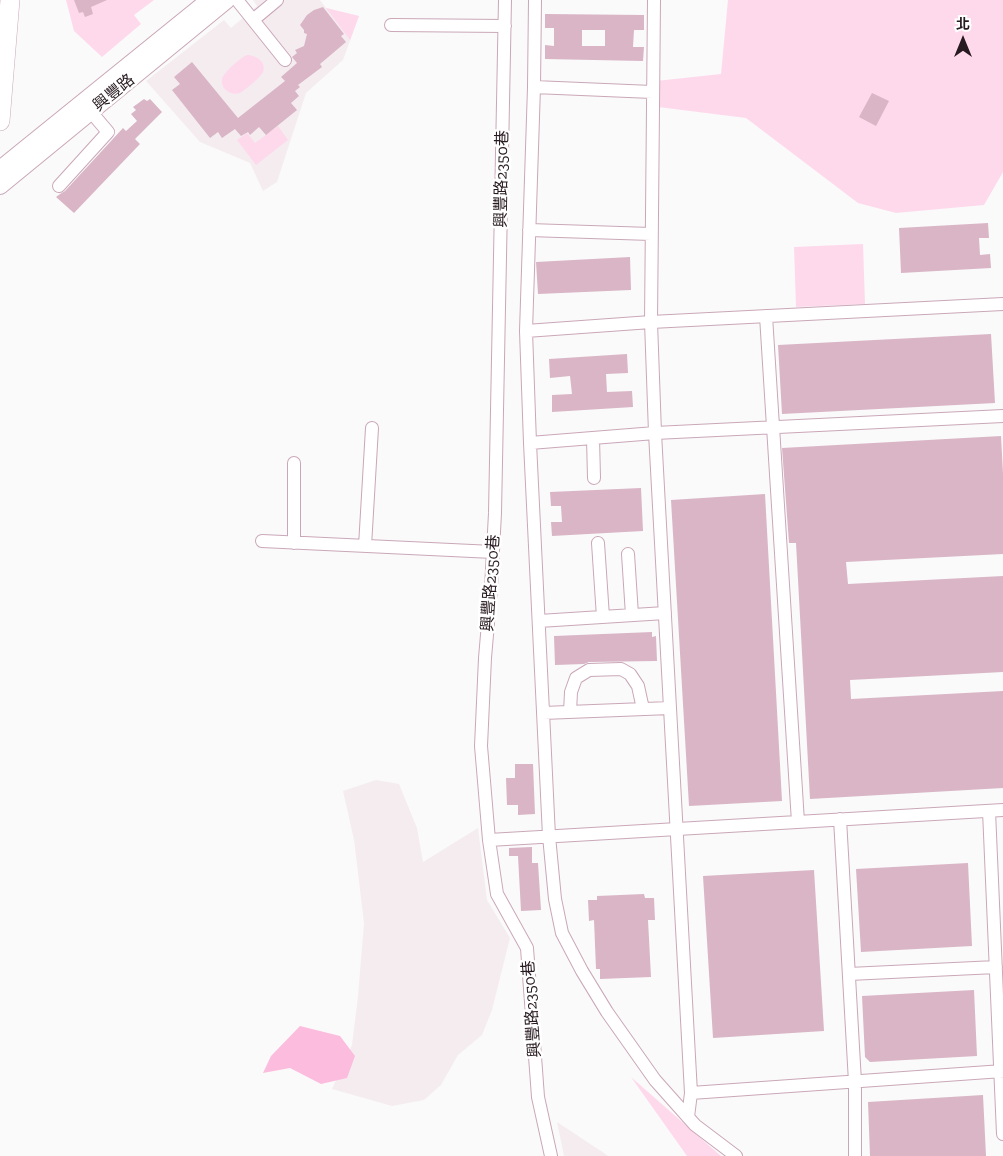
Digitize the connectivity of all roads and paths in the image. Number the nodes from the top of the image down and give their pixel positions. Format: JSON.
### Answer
{"nodes":[{"id":1,"x":10,"y":0,"type":"edge"},
{"id":2,"x":209,"y":0,"type":"edge"},
{"id":3,"x":227,"y":0,"type":"edge"},
{"id":4,"x":237,"y":0,"type":"edge"},
{"id":5,"x":277,"y":0,"type":"edge"},
{"id":6,"x":505,"y":0,"type":"edge"},
{"id":7,"x":535,"y":0,"type":"edge"},
{"id":8,"x":654,"y":0,"type":"edge"},
{"id":9,"x":253,"y":20,"type":"junction"},
{"id":10,"x":391,"y":25,"type":"dead end"},
{"id":11,"x":505,"y":26,"type":"junction"},
{"id":12,"x":285,"y":60,"type":"dead end"},
{"id":13,"x":534,"y":87,"type":"junction"},
{"id":14,"x":652,"y":92,"type":"junction"},
{"id":15,"x":87,"y":107,"type":"junction"},
{"id":16,"x":0,"y":121,"type":"edge"},
{"id":17,"x":10,"y":167,"type":"edge"},
{"id":18,"x":0,"y":186,"type":"edge"},
{"id":19,"x":59,"y":186,"type":"dead end"},
{"id":20,"x":530,"y":230,"type":"junction"},
{"id":21,"x":651,"y":234,"type":"junction"},
{"id":22,"x":1003,"y":304,"type":"edge"},
{"id":23,"x":766,"y":316,"type":"junction"},
{"id":24,"x":651,"y":322,"type":"junction"},
{"id":25,"x":526,"y":331,"type":"junction"},
{"id":26,"x":1003,"y":416,"type":"edge"},
{"id":27,"x":372,"y":428,"type":"dead end"},
{"id":28,"x":773,"y":428,"type":"junction"},
{"id":29,"x":655,"y":433,"type":"junction"},
{"id":30,"x":593,"y":438,"type":"junction"},
{"id":31,"x":530,"y":443,"type":"junction"},
{"id":32,"x":294,"y":463,"type":"dead end"},
{"id":33,"x":594,"y":478,"type":"dead end"},
{"id":34,"x":262,"y":541,"type":"dead end"},
{"id":35,"x":294,"y":543,"type":"junction"},
{"id":36,"x":598,"y":543,"type":"dead end"},
{"id":37,"x":365,"y":546,"type":"junction"},
{"id":38,"x":493,"y":552,"type":"junction"},
{"id":39,"x":628,"y":554,"type":"dead end"},
{"id":40,"x":665,"y":613,"type":"junction"},
{"id":41,"x":632,"y":615,"type":"junction"},
{"id":42,"x":604,"y":617,"type":"junction"},
{"id":43,"x":539,"y":621,"type":"junction"},
{"id":44,"x":670,"y":708,"type":"junction"},
{"id":45,"x":643,"y":709,"type":"junction"},
{"id":46,"x":570,"y":712,"type":"junction"},
{"id":47,"x":543,"y":713,"type":"junction"},
{"id":48,"x":1003,"y":810,"type":"edge"},
{"id":49,"x":989,"y":811,"type":"junction"},
{"id":50,"x":840,"y":819,"type":"junction"},
{"id":51,"x":798,"y":822,"type":"junction"},
{"id":52,"x":676,"y":829,"type":"junction"},
{"id":53,"x":549,"y":836,"type":"junction"},
{"id":54,"x":489,"y":840,"type":"junction"},
{"id":55,"x":996,"y":967,"type":"junction"},
{"id":56,"x":848,"y":974,"type":"junction"},
{"id":57,"x":1002,"y":1071,"type":"edge"},
{"id":58,"x":855,"y":1082,"type":"junction"},
{"id":59,"x":691,"y":1093,"type":"junction"},
{"id":60,"x":688,"y":1117,"type":"junction"},
{"id":61,"x":1003,"y":1134,"type":"edge"},
{"id":62,"x":551,"y":1156,"type":"edge"},
{"id":63,"x":736,"y":1156,"type":"edge"},
{"id":64,"x":855,"y":1156,"type":"edge"}],
"edges":[{"from":1,"to":16,"type":"highway"},
{"from":2,"to":15,"type":"main road","name":"興豐路"},
{"from":3,"to":15,"type":"main road","name":"興豐路"},
{"from":4,"to":9,"type":"street"},
{"from":5,"to":9,"type":"street"},
{"from":6,"to":11,"type":"street","name":"興豐路2350巷"},
{"from":7,"to":13,"type":"street"},
{"from":8,"to":14,"type":"street"},
{"from":9,"to":12,"type":"street"},
{"from":10,"to":11,"type":"street"},
{"from":11,"to":38,"type":"street","name":"興豐路2350巷"},
{"from":13,"to":14,"type":"street"},
{"from":13,"to":20,"type":"street"},
{"from":14,"to":21,"type":"street"},
{"from":15,"to":17,"type":"main road","name":"興豐路"},
{"from":15,"to":19,"type":"street"},
{"from":17,"to":18,"type":"main road","name":"興豐路"},
{"from":20,"to":21,"type":"street"},
{"from":20,"to":25,"type":"street"},
{"from":21,"to":24,"type":"street"},
{"from":22,"to":23,"type":"street"},
{"from":23,"to":24,"type":"street"},
{"from":23,"to":28,"type":"street"},
{"from":24,"to":25,"type":"street"},
{"from":24,"to":29,"type":"street"},
{"from":25,"to":31,"type":"street"},
{"from":26,"to":28,"type":"street"},
{"from":27,"to":37,"type":"street"},
{"from":28,"to":29,"type":"street"},
{"from":28,"to":51,"type":"street"},
{"from":29,"to":30,"type":"street"},
{"from":29,"to":40,"type":"street"},
{"from":30,"to":31,"type":"street"},
{"from":30,"to":33,"type":"street"},
{"from":31,"to":43,"type":"street"},
{"from":32,"to":35,"type":"street"},
{"from":34,"to":35,"type":"street"},
{"from":35,"to":37,"type":"street"},
{"from":36,"to":42,"type":"street"},
{"from":37,"to":38,"type":"street"},
{"from":38,"to":54,"type":"street","name":"興豐路2350巷"},
{"from":39,"to":41,"type":"street"},
{"from":40,"to":41,"type":"street"},
{"from":40,"to":44,"type":"street"},
{"from":41,"to":42,"type":"street"},
{"from":42,"to":43,"type":"street"},
{"from":43,"to":47,"type":"street"},
{"from":44,"to":45,"type":"street"},
{"from":44,"to":52,"type":"street"},
{"from":45,"to":46,"type":"street"},
{"from":45,"to":46,"type":"street"},
{"from":46,"to":47,"type":"street"},
{"from":47,"to":53,"type":"street"},
{"from":48,"to":49,"type":"street"},
{"from":49,"to":50,"type":"street"},
{"from":49,"to":55,"type":"street"},
{"from":50,"to":51,"type":"street"},
{"from":50,"to":56,"type":"street"},
{"from":51,"to":52,"type":"street"},
{"from":52,"to":53,"type":"street"},
{"from":52,"to":59,"type":"street"},
{"from":53,"to":54,"type":"street"},
{"from":53,"to":60,"type":"street"},
{"from":54,"to":62,"type":"street","name":"興豐路2350巷"},
{"from":55,"to":56,"type":"street"},
{"from":55,"to":57,"type":"street"},
{"from":56,"to":58,"type":"street"},
{"from":57,"to":58,"type":"street"},
{"from":57,"to":61,"type":"street"},
{"from":58,"to":59,"type":"street"},
{"from":58,"to":64,"type":"street"},
{"from":59,"to":60,"type":"street"},
{"from":60,"to":63,"type":"street"}]}
